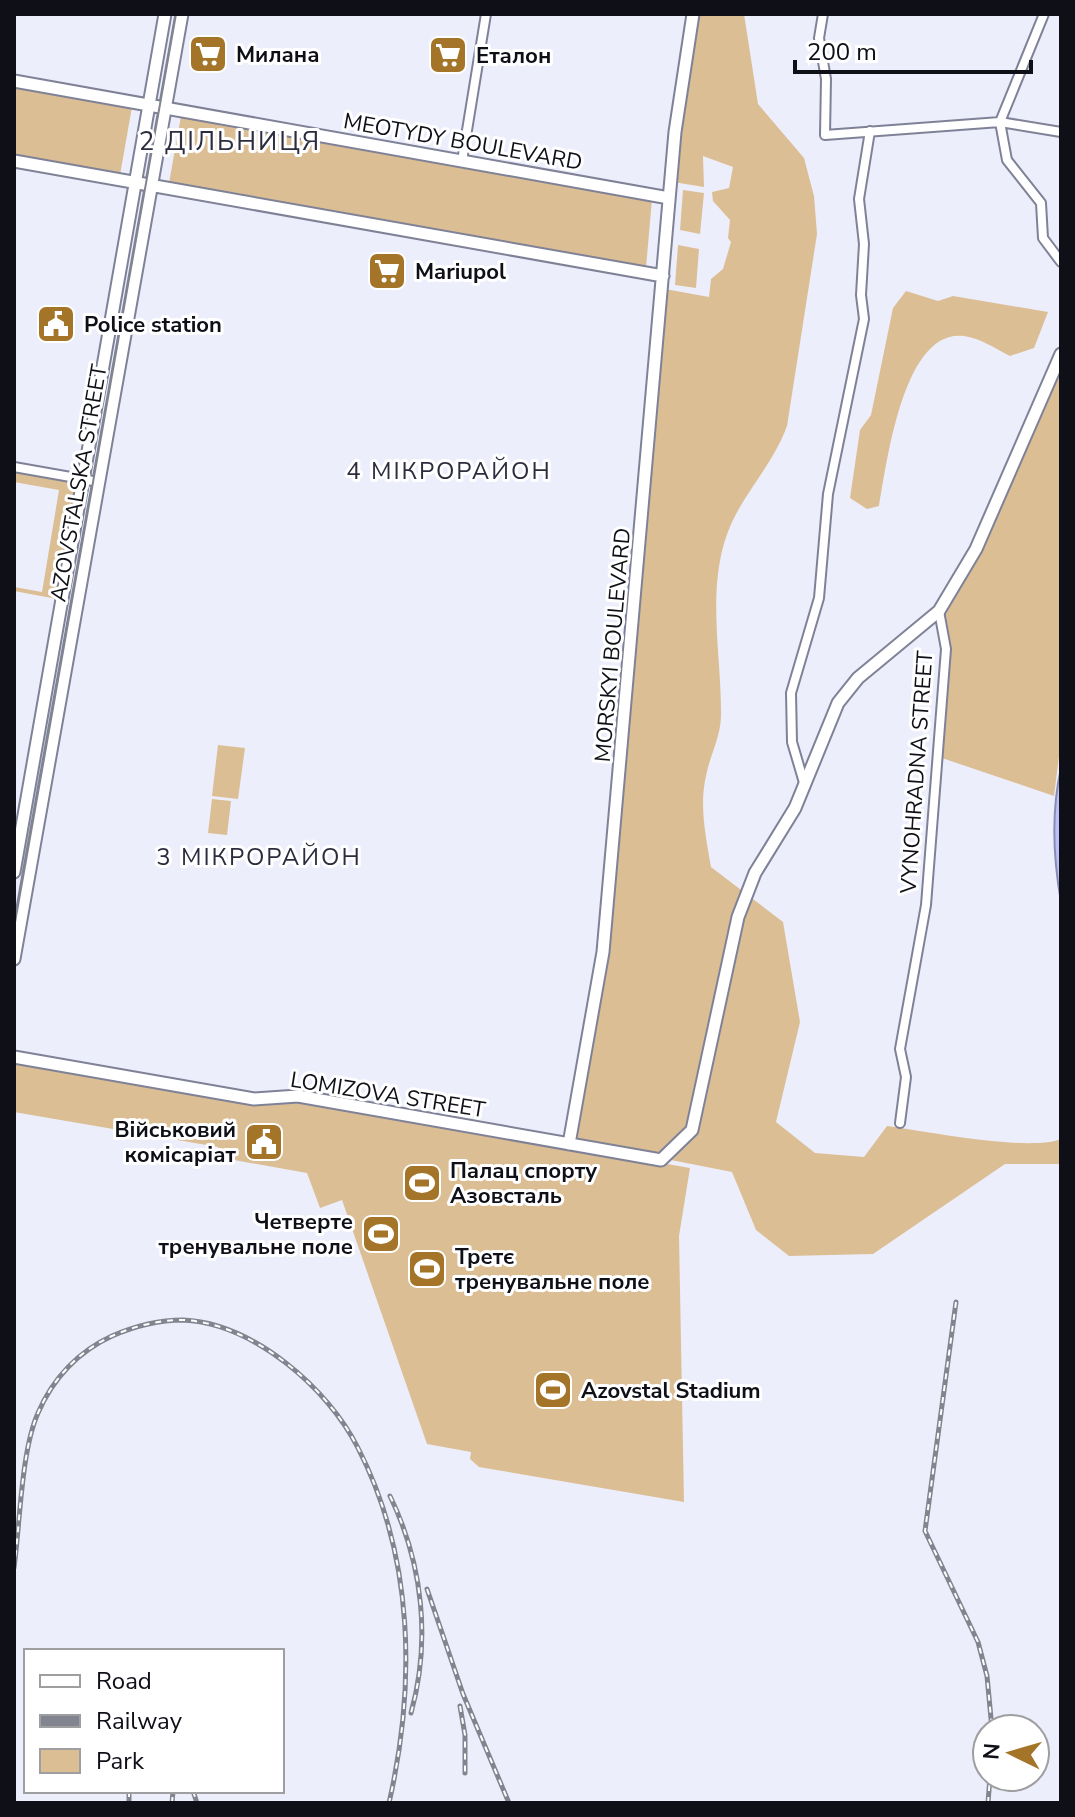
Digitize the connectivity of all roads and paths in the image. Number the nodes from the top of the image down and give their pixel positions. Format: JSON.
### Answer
{"nodes":[{"id":1,"x":165,"y":14,"type":"edge"},
{"id":2,"x":182,"y":14,"type":"edge"},
{"id":3,"x":486,"y":14,"type":"edge"},
{"id":4,"x":693,"y":14,"type":"edge"},
{"id":5,"x":823,"y":14,"type":"edge"},
{"id":6,"x":1044,"y":14,"type":"edge"},
{"id":7,"x":14,"y":81,"type":"edge"},
{"id":8,"x":149,"y":105,"type":"junction"},
{"id":9,"x":165,"y":108,"type":"junction"},
{"id":10,"x":1000,"y":122,"type":"junction"},
{"id":11,"x":870,"y":131,"type":"junction"},
{"id":12,"x":1061,"y":132,"type":"edge"},
{"id":13,"x":14,"y":161,"type":"edge"},
{"id":14,"x":462,"y":161,"type":"junction"},
{"id":15,"x":136,"y":182,"type":"junction"},
{"id":16,"x":151,"y":185,"type":"junction"},
{"id":17,"x":669,"y":198,"type":"junction"},
{"id":18,"x":1061,"y":260,"type":"edge"},
{"id":19,"x":663,"y":276,"type":"junction"},
{"id":20,"x":1061,"y":354,"type":"edge"},
{"id":21,"x":14,"y":467,"type":"edge"},
{"id":22,"x":83,"y":479,"type":"junction"},
{"id":23,"x":99,"y":482,"type":"junction"},
{"id":24,"x":939,"y":611,"type":"junction"},
{"id":25,"x":805,"y":786,"type":"junction"},
{"id":26,"x":14,"y":872,"type":"edge"},
{"id":27,"x":14,"y":959,"type":"edge"},
{"id":28,"x":14,"y":1057,"type":"edge"},
{"id":29,"x":900,"y":1123,"type":"dead end"},
{"id":30,"x":569,"y":1144,"type":"junction"}],
"edges":[{"from":1,"to":8,"type":"street","name":"AZOVSTALSKA STREET"},
{"from":2,"to":9,"type":"street","name":"AZOVSTALSKA STREET"},
{"from":3,"to":14,"type":"street"},
{"from":4,"to":17,"type":"street","name":"MORSKYI BOULEVARD"},
{"from":5,"to":11,"type":"street"},
{"from":6,"to":10,"type":"street"},
{"from":7,"to":8,"type":"street","name":"MEOTYDY BOULEVARD"},
{"from":8,"to":9,"type":"street","name":"MEOTYDY BOULEVARD"},
{"from":8,"to":15,"type":"street","name":"AZOVSTALSKA STREET"},
{"from":9,"to":14,"type":"street","name":"MEOTYDY BOULEVARD"},
{"from":9,"to":16,"type":"street","name":"AZOVSTALSKA STREET"},
{"from":10,"to":11,"type":"street"},
{"from":10,"to":12,"type":"street"},
{"from":10,"to":18,"type":"street"},
{"from":11,"to":25,"type":"street"},
{"from":13,"to":15,"type":"street"},
{"from":14,"to":17,"type":"street","name":"MEOTYDY BOULEVARD"},
{"from":15,"to":16,"type":"street"},
{"from":15,"to":22,"type":"street","name":"AZOVSTALSKA STREET"},
{"from":16,"to":19,"type":"street"},
{"from":16,"to":23,"type":"street","name":"AZOVSTALSKA STREET"},
{"from":17,"to":19,"type":"street","name":"MORSKYI BOULEVARD"},
{"from":19,"to":30,"type":"street","name":"MORSKYI BOULEVARD"},
{"from":20,"to":24,"type":"street"},
{"from":21,"to":22,"type":"street"},
{"from":22,"to":23,"type":"street"},
{"from":22,"to":26,"type":"street","name":"AZOVSTALSKA STREET"},
{"from":23,"to":27,"type":"street","name":"AZOVSTALSKA STREET"},
{"from":24,"to":25,"type":"street"},
{"from":24,"to":29,"type":"street","name":"VYNOHRADNA STREET"},
{"from":25,"to":30,"type":"street","name":"LOMIZOVA STREET"},
{"from":28,"to":30,"type":"street","name":"LOMIZOVA STREET"}]}
